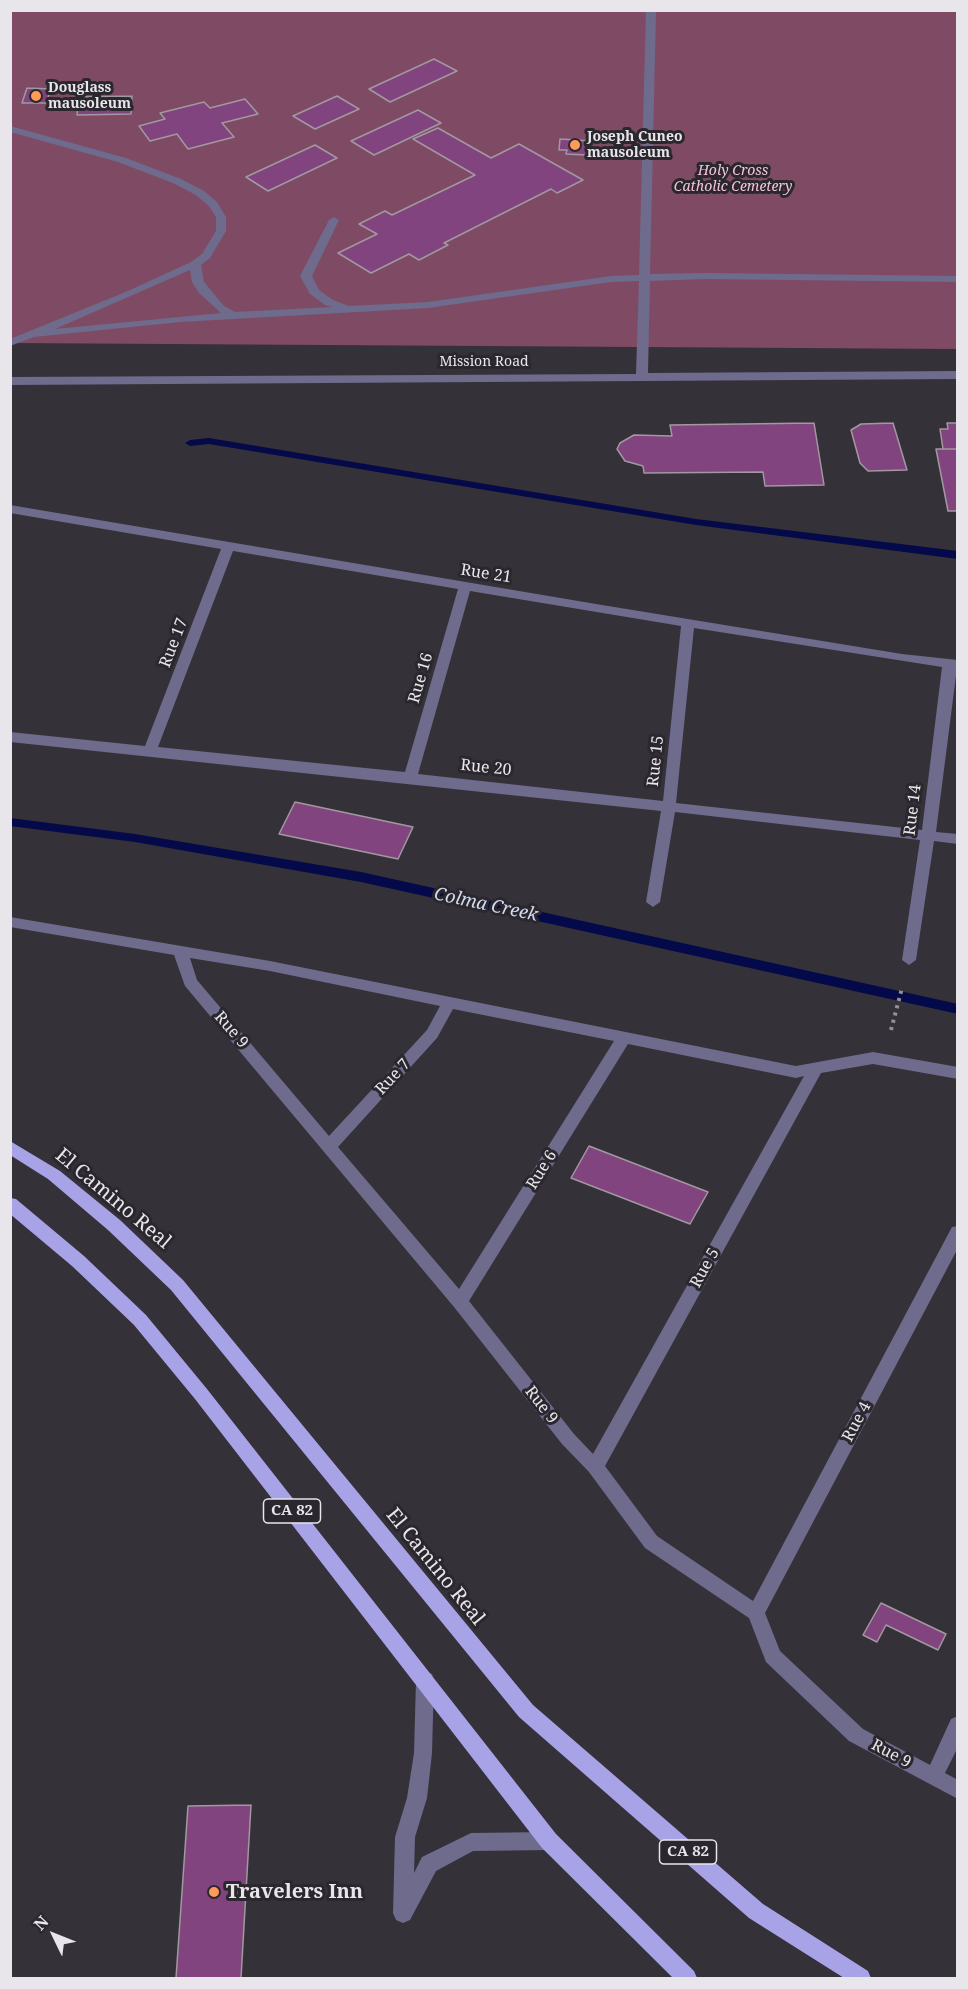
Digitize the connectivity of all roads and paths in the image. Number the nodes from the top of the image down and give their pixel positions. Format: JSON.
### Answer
{"nodes":[{"id":1,"x":651,"y":10,"type":"edge"},
{"id":2,"x":10,"y":129,"type":"edge"},
{"id":3,"x":334,"y":220,"type":"dead end"},
{"id":4,"x":195,"y":264,"type":"junction"},
{"id":5,"x":646,"y":277,"type":"junction"},
{"id":6,"x":957,"y":279,"type":"edge"},
{"id":7,"x":355,"y":309,"type":"junction"},
{"id":8,"x":233,"y":316,"type":"junction"},
{"id":9,"x":36,"y":334,"type":"junction"},
{"id":10,"x":10,"y":343,"type":"edge"},
{"id":11,"x":957,"y":375,"type":"edge"},
{"id":12,"x":642,"y":376,"type":"junction"},
{"id":13,"x":10,"y":381,"type":"edge"},
{"id":14,"x":12,"y":512,"type":"edge"},
{"id":15,"x":228,"y":547,"type":"junction"},
{"id":16,"x":465,"y":587,"type":"junction"},
{"id":17,"x":688,"y":623,"type":"junction"},
{"id":18,"x":953,"y":664,"type":"edge"},
{"id":19,"x":10,"y":737,"type":"edge"},
{"id":20,"x":150,"y":751,"type":"junction"},
{"id":21,"x":410,"y":778,"type":"junction"},
{"id":22,"x":669,"y":807,"type":"junction"},
{"id":23,"x":928,"y":836,"type":"junction"},
{"id":24,"x":957,"y":839,"type":"edge"},
{"id":25,"x":653,"y":902,"type":"dead end"},
{"id":26,"x":10,"y":922,"type":"edge"},
{"id":27,"x":181,"y":953,"type":"junction"},
{"id":28,"x":909,"y":960,"type":"dead end"},
{"id":29,"x":903,"y":984,"type":"dead end"},
{"id":30,"x":449,"y":1003,"type":"junction"},
{"id":31,"x":897,"y":1009,"type":"dead end"},
{"id":32,"x":624,"y":1038,"type":"junction"},
{"id":33,"x":816,"y":1069,"type":"junction"},
{"id":34,"x":957,"y":1073,"type":"edge"},
{"id":35,"x":330,"y":1145,"type":"junction"},
{"id":36,"x":10,"y":1147,"type":"edge"},
{"id":37,"x":10,"y":1204,"type":"edge"},
{"id":38,"x":957,"y":1232,"type":"edge"},
{"id":39,"x":460,"y":1302,"type":"junction"},
{"id":40,"x":595,"y":1467,"type":"junction"},
{"id":41,"x":756,"y":1613,"type":"junction"},
{"id":42,"x":425,"y":1680,"type":"junction"},
{"id":43,"x":957,"y":1725,"type":"edge"},
{"id":44,"x":934,"y":1777,"type":"junction"},
{"id":45,"x":957,"y":1790,"type":"edge"},
{"id":46,"x":549,"y":1841,"type":"junction"},
{"id":47,"x":687,"y":1978,"type":"edge"},
{"id":48,"x":861,"y":1978,"type":"edge"}],
"edges":[{"from":1,"to":5,"type":"street"},
{"from":2,"to":4,"type":"street"},
{"from":3,"to":7,"type":"street"},
{"from":4,"to":8,"type":"street"},
{"from":4,"to":9,"type":"street"},
{"from":5,"to":6,"type":"street"},
{"from":5,"to":7,"type":"street"},
{"from":5,"to":12,"type":"street"},
{"from":7,"to":8,"type":"street"},
{"from":8,"to":9,"type":"street"},
{"from":9,"to":10,"type":"street"},
{"from":11,"to":12,"type":"street","name":"Mission Road"},
{"from":12,"to":13,"type":"street","name":"Mission Road"},
{"from":14,"to":15,"type":"street","name":"Rue 21"},
{"from":15,"to":16,"type":"street","name":"Rue 21"},
{"from":15,"to":20,"type":"street","name":"Rue 17"},
{"from":16,"to":17,"type":"street","name":"Rue 21"},
{"from":16,"to":21,"type":"street","name":"Rue 16"},
{"from":17,"to":18,"type":"street","name":"Rue 21"},
{"from":17,"to":22,"type":"street","name":"Rue 15"},
{"from":18,"to":23,"type":"street","name":"Rue 14"},
{"from":19,"to":20,"type":"street","name":"Rue 20"},
{"from":20,"to":21,"type":"street","name":"Rue 20"},
{"from":21,"to":22,"type":"street","name":"Rue 20"},
{"from":22,"to":23,"type":"street","name":"Rue 20"},
{"from":22,"to":25,"type":"street","name":"Rue 15"},
{"from":23,"to":24,"type":"street","name":"Rue 20"},
{"from":23,"to":28,"type":"street","name":"Rue 14"},
{"from":26,"to":27,"type":"street"},
{"from":27,"to":30,"type":"street"},
{"from":27,"to":35,"type":"street","name":"Rue 9"},
{"from":29,"to":31,"type":"path"},
{"from":30,"to":32,"type":"street"},
{"from":30,"to":35,"type":"street","name":"Rue 7"},
{"from":32,"to":33,"type":"street"},
{"from":32,"to":39,"type":"street","name":"Rue 6"},
{"from":33,"to":34,"type":"street"},
{"from":33,"to":40,"type":"street","name":"Rue 5"},
{"from":35,"to":39,"type":"street","name":"Rue 9"},
{"from":36,"to":48,"type":"main road","name":"El Camino Real","number":"CA 82"},
{"from":37,"to":42,"type":"main road","number":"CA 82"},
{"from":38,"to":41,"type":"street","name":"Rue 4"},
{"from":39,"to":40,"type":"street","name":"Rue 9"},
{"from":40,"to":41,"type":"street","name":"Rue 9"},
{"from":41,"to":44,"type":"street","name":"Rue 9"},
{"from":42,"to":46,"type":"main road","number":"CA 82"},
{"from":42,"to":46,"type":"street"},
{"from":43,"to":44,"type":"street"},
{"from":44,"to":45,"type":"street","name":"Rue 9"},
{"from":46,"to":47,"type":"main road","number":"CA 82"}]}
